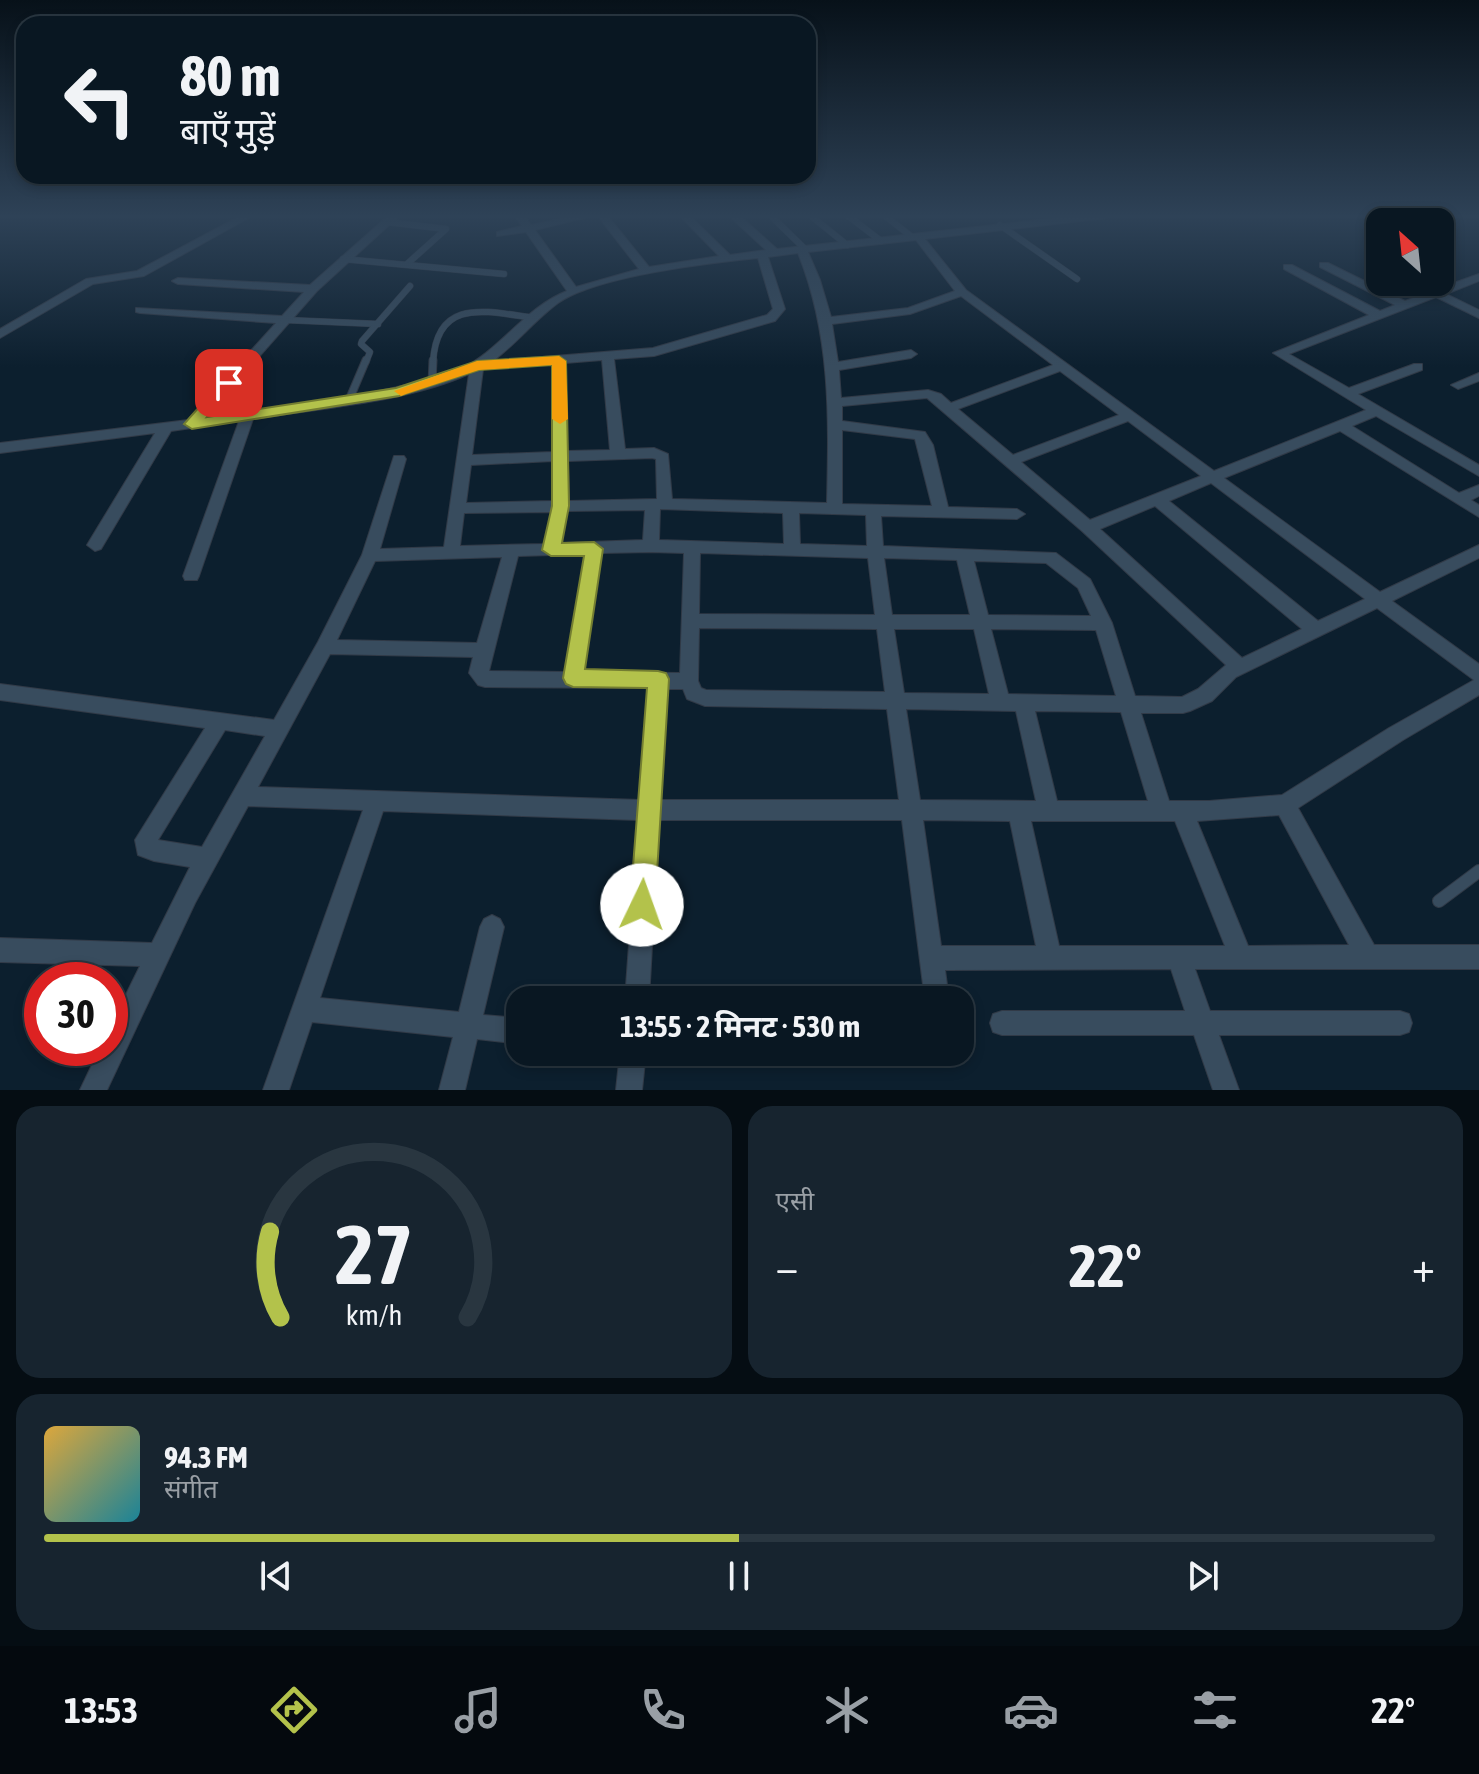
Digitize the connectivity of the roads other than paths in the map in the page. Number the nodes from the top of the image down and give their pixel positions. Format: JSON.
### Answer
{"nodes":[{"id":1,"x":155,"y":266,"type":"edge"},
{"id":2,"x":336,"y":266,"type":"edge"},
{"id":3,"x":425,"y":266,"type":"edge"},
{"id":4,"x":555,"y":266,"type":"edge"},
{"id":5,"x":642,"y":266,"type":"edge"},
{"id":6,"x":678,"y":266,"type":"edge"},
{"id":7,"x":771,"y":266,"type":"edge"},
{"id":8,"x":810,"y":266,"type":"edge"},
{"id":9,"x":940,"y":266,"type":"edge"},
{"id":10,"x":1058,"y":266,"type":"edge"},
{"id":11,"x":1326,"y":266,"type":"edge"},
{"id":12,"x":1288,"y":267,"type":"dead end"},
{"id":13,"x":646,"y":271,"type":"junction"},
{"id":14,"x":504,"y":274,"type":"dead end"},
{"id":15,"x":1479,"y":277,"type":"edge"},
{"id":16,"x":1077,"y":279,"type":"dead end"},
{"id":17,"x":178,"y":281,"type":"dead end"},
{"id":18,"x":410,"y":286,"type":"dead end"},
{"id":19,"x":1454,"y":287,"type":"edge"},
{"id":20,"x":313,"y":289,"type":"junction"},
{"id":21,"x":573,"y":291,"type":"junction"},
{"id":22,"x":962,"y":292,"type":"junction"},
{"id":23,"x":1432,"y":296,"type":"edge"},
{"id":24,"x":1441,"y":296,"type":"edge"},
{"id":25,"x":1406,"y":306,"type":"junction"},
{"id":26,"x":140,"y":310,"type":"dead end"},
{"id":27,"x":1479,"y":314,"type":"edge"},
{"id":28,"x":1381,"y":316,"type":"junction"},
{"id":29,"x":535,"y":318,"type":"junction"},
{"id":30,"x":286,"y":320,"type":"junction"},
{"id":31,"x":828,"y":321,"type":"junction"},
{"id":32,"x":378,"y":324,"type":"junction"},
{"id":33,"x":0,"y":334,"type":"edge"},
{"id":34,"x":911,"y":354,"type":"dead end"},
{"id":35,"x":608,"y":358,"type":"junction"},
{"id":36,"x":559,"y":361,"type":"junction"},
{"id":37,"x":477,"y":366,"type":"junction"},
{"id":38,"x":1062,"y":366,"type":"junction"},
{"id":39,"x":832,"y":367,"type":"junction"},
{"id":40,"x":1418,"y":367,"type":"dead end"},
{"id":41,"x":1479,"y":377,"type":"edge"},
{"id":42,"x":432,"y":383,"type":"junction"},
{"id":43,"x":1458,"y":385,"type":"dead end"},
{"id":44,"x":1346,"y":394,"type":"junction"},
{"id":45,"x":349,"y":400,"type":"junction"},
{"id":46,"x":834,"y":403,"type":"junction"},
{"id":47,"x":949,"y":408,"type":"junction"},
{"id":48,"x":1377,"y":411,"type":"junction"},
{"id":49,"x":248,"y":415,"type":"junction"},
{"id":50,"x":1129,"y":416,"type":"junction"},
{"id":51,"x":192,"y":424,"type":"junction"},
{"id":52,"x":836,"y":425,"type":"junction"},
{"id":53,"x":1342,"y":426,"type":"junction"},
{"id":54,"x":166,"y":427,"type":"junction"},
{"id":55,"x":0,"y":448,"type":"edge"},
{"id":56,"x":618,"y":454,"type":"junction"},
{"id":57,"x":561,"y":456,"type":"junction"},
{"id":58,"x":399,"y":459,"type":"dead end"},
{"id":59,"x":465,"y":460,"type":"junction"},
{"id":60,"x":1011,"y":461,"type":"junction"},
{"id":61,"x":1479,"y":471,"type":"edge"},
{"id":62,"x":1213,"y":478,"type":"junction"},
{"id":63,"x":1479,"y":490,"type":"edge"},
{"id":64,"x":1459,"y":499,"type":"junction"},
{"id":65,"x":1158,"y":500,"type":"junction"},
{"id":66,"x":659,"y":505,"type":"junction"},
{"id":67,"x":561,"y":506,"type":"junction"},
{"id":68,"x":791,"y":507,"type":"junction"},
{"id":69,"x":459,"y":508,"type":"junction"},
{"id":70,"x":834,"y":508,"type":"junction"},
{"id":71,"x":873,"y":509,"type":"junction"},
{"id":72,"x":941,"y":510,"type":"junction"},
{"id":73,"x":1479,"y":512,"type":"edge"},
{"id":74,"x":1017,"y":514,"type":"dead end"},
{"id":75,"x":1088,"y":527,"type":"junction"},
{"id":76,"x":95,"y":545,"type":"dead end"},
{"id":77,"x":651,"y":546,"type":"junction"},
{"id":78,"x":692,"y":548,"type":"junction"},
{"id":79,"x":594,"y":549,"type":"junction"},
{"id":80,"x":551,"y":550,"type":"junction"},
{"id":81,"x":792,"y":550,"type":"junction"},
{"id":82,"x":1479,"y":551,"type":"edge"},
{"id":83,"x":511,"y":552,"type":"junction"},
{"id":84,"x":451,"y":553,"type":"junction"},
{"id":85,"x":875,"y":553,"type":"junction"},
{"id":86,"x":964,"y":554,"type":"junction"},
{"id":87,"x":370,"y":555,"type":"junction"},
{"id":88,"x":191,"y":576,"type":"dead end"},
{"id":89,"x":1380,"y":599,"type":"junction"},
{"id":90,"x":690,"y":621,"type":"junction"},
{"id":91,"x":1103,"y":623,"type":"junction"},
{"id":92,"x":885,"y":624,"type":"junction"},
{"id":93,"x":983,"y":624,"type":"junction"},
{"id":94,"x":1316,"y":630,"type":"junction"},
{"id":95,"x":325,"y":647,"type":"junction"},
{"id":96,"x":482,"y":650,"type":"junction"},
{"id":97,"x":1240,"y":667,"type":"junction"},
{"id":98,"x":1479,"y":674,"type":"edge"},
{"id":99,"x":573,"y":678,"type":"junction"},
{"id":100,"x":658,"y":679,"type":"junction"},
{"id":101,"x":689,"y":681,"type":"junction"},
{"id":102,"x":1479,"y":686,"type":"edge"},
{"id":103,"x":0,"y":692,"type":"edge"},
{"id":104,"x":895,"y":700,"type":"junction"},
{"id":105,"x":1000,"y":700,"type":"junction"},
{"id":106,"x":1024,"y":703,"type":"junction"},
{"id":107,"x":1128,"y":704,"type":"junction"},
{"id":108,"x":219,"y":723,"type":"junction"},
{"id":109,"x":278,"y":729,"type":"junction"},
{"id":110,"x":243,"y":796,"type":"junction"},
{"id":111,"x":377,"y":799,"type":"junction"},
{"id":112,"x":1285,"y":805,"type":"junction"},
{"id":113,"x":648,"y":810,"type":"junction"},
{"id":114,"x":1049,"y":810,"type":"junction"},
{"id":115,"x":911,"y":811,"type":"junction"},
{"id":116,"x":1172,"y":811,"type":"junction"},
{"id":117,"x":1019,"y":812,"type":"junction"},
{"id":118,"x":207,"y":859,"type":"junction"},
{"id":119,"x":1479,"y":871,"type":"edge"},
{"id":120,"x":1439,"y":901,"type":"dead end"},
{"id":121,"x":492,"y":927,"type":"dead end"},
{"id":122,"x":0,"y":950,"type":"edge"},
{"id":123,"x":159,"y":955,"type":"junction"},
{"id":124,"x":1479,"y":957,"type":"edge"},
{"id":125,"x":933,"y":958,"type":"junction"},
{"id":126,"x":1050,"y":958,"type":"junction"},
{"id":127,"x":1368,"y":958,"type":"junction"},
{"id":128,"x":1179,"y":959,"type":"junction"},
{"id":129,"x":1242,"y":959,"type":"junction"},
{"id":130,"x":638,"y":986,"type":"edge"},
{"id":131,"x":936,"y":986,"type":"edge"},
{"id":132,"x":304,"y":1009,"type":"junction"},
{"id":133,"x":1002,"y":1023,"type":"dead end"},
{"id":134,"x":1202,"y":1023,"type":"junction"},
{"id":135,"x":1400,"y":1023,"type":"dead end"},
{"id":136,"x":468,"y":1025,"type":"junction"},
{"id":137,"x":506,"y":1029,"type":"edge"},
{"id":138,"x":632,"y":1066,"type":"edge"},
{"id":139,"x":93,"y":1090,"type":"edge"},
{"id":140,"x":276,"y":1090,"type":"edge"},
{"id":141,"x":452,"y":1090,"type":"edge"},
{"id":142,"x":629,"y":1090,"type":"edge"},
{"id":143,"x":1226,"y":1090,"type":"edge"}],
"edges":[{"from":1,"to":33,"type":"street"},
{"from":2,"to":20,"type":"street"},
{"from":3,"to":14,"type":"lane"},
{"from":4,"to":21,"type":"street"},
{"from":5,"to":13,"type":"street"},
{"from":6,"to":13,"type":"street"},
{"from":7,"to":35,"type":"street"},
{"from":8,"to":31,"type":"street"},
{"from":9,"to":22,"type":"street"},
{"from":10,"to":16,"type":"lane"},
{"from":11,"to":25,"type":"street"},
{"from":12,"to":28,"type":"street"},
{"from":13,"to":21,"type":"street"},
{"from":15,"to":19,"type":"street"},
{"from":17,"to":20,"type":"street"},
{"from":18,"to":32,"type":"lane"},
{"from":20,"to":30,"type":"street"},
{"from":21,"to":29,"type":"street"},
{"from":22,"to":31,"type":"street"},
{"from":22,"to":38,"type":"street"},
{"from":23,"to":25,"type":"street"},
{"from":24,"to":27,"type":"street"},
{"from":25,"to":28,"type":"street"},
{"from":26,"to":30,"type":"street"},
{"from":28,"to":44,"type":"street"},
{"from":29,"to":37,"type":"street"},
{"from":29,"to":42,"type":"lane"},
{"from":30,"to":32,"type":"lane"},
{"from":30,"to":51,"type":"street"},
{"from":31,"to":39,"type":"street"},
{"from":32,"to":45,"type":"lane"},
{"from":34,"to":39,"type":"street"},
{"from":35,"to":36,"type":"street"},
{"from":35,"to":56,"type":"street"},
{"from":36,"to":37,"type":"street"},
{"from":36,"to":57,"type":"street"},
{"from":37,"to":42,"type":"street"},
{"from":37,"to":59,"type":"street"},
{"from":38,"to":47,"type":"street"},
{"from":38,"to":50,"type":"street"},
{"from":39,"to":46,"type":"street"},
{"from":40,"to":44,"type":"street"},
{"from":41,"to":43,"type":"street"},
{"from":42,"to":45,"type":"street"},
{"from":44,"to":48,"type":"street"},
{"from":45,"to":49,"type":"street"},
{"from":46,"to":47,"type":"street"},
{"from":46,"to":52,"type":"street"},
{"from":47,"to":60,"type":"street"},
{"from":48,"to":53,"type":"street"},
{"from":48,"to":61,"type":"street"},
{"from":49,"to":51,"type":"street"},
{"from":49,"to":88,"type":"street"},
{"from":50,"to":60,"type":"street"},
{"from":50,"to":62,"type":"street"},
{"from":51,"to":54,"type":"street"},
{"from":52,"to":70,"type":"street"},
{"from":52,"to":72,"type":"street"},
{"from":53,"to":62,"type":"street"},
{"from":53,"to":64,"type":"street"},
{"from":54,"to":55,"type":"street"},
{"from":54,"to":76,"type":"street"},
{"from":56,"to":57,"type":"street"},
{"from":56,"to":66,"type":"street"},
{"from":57,"to":59,"type":"street"},
{"from":57,"to":67,"type":"street"},
{"from":58,"to":87,"type":"street"},
{"from":59,"to":69,"type":"street"},
{"from":60,"to":75,"type":"street"},
{"from":62,"to":65,"type":"street"},
{"from":62,"to":89,"type":"street"},
{"from":63,"to":64,"type":"street"},
{"from":64,"to":73,"type":"street"},
{"from":65,"to":75,"type":"street"},
{"from":65,"to":94,"type":"street"},
{"from":66,"to":67,"type":"street"},
{"from":66,"to":68,"type":"street"},
{"from":66,"to":77,"type":"street"},
{"from":67,"to":69,"type":"street"},
{"from":67,"to":80,"type":"street"},
{"from":68,"to":70,"type":"street"},
{"from":68,"to":81,"type":"street"},
{"from":69,"to":84,"type":"street"},
{"from":70,"to":71,"type":"street"},
{"from":71,"to":72,"type":"street"},
{"from":71,"to":85,"type":"street"},
{"from":72,"to":74,"type":"street"},
{"from":75,"to":97,"type":"street"},
{"from":77,"to":78,"type":"street"},
{"from":77,"to":79,"type":"street"},
{"from":78,"to":81,"type":"street"},
{"from":78,"to":90,"type":"street"},
{"from":79,"to":80,"type":"street"},
{"from":79,"to":99,"type":"street"},
{"from":80,"to":83,"type":"street"},
{"from":81,"to":85,"type":"street"},
{"from":82,"to":89,"type":"street"},
{"from":83,"to":84,"type":"street"},
{"from":83,"to":96,"type":"street"},
{"from":84,"to":87,"type":"street"},
{"from":85,"to":86,"type":"street"},
{"from":85,"to":92,"type":"street"},
{"from":86,"to":91,"type":"street"},
{"from":86,"to":93,"type":"street"},
{"from":87,"to":95,"type":"street"},
{"from":89,"to":94,"type":"street"},
{"from":89,"to":98,"type":"street"},
{"from":90,"to":92,"type":"street"},
{"from":90,"to":101,"type":"street"},
{"from":91,"to":93,"type":"street"},
{"from":91,"to":107,"type":"street"},
{"from":92,"to":93,"type":"street"},
{"from":92,"to":104,"type":"street"},
{"from":93,"to":105,"type":"street"},
{"from":94,"to":97,"type":"street"},
{"from":95,"to":96,"type":"street"},
{"from":95,"to":109,"type":"street"},
{"from":96,"to":99,"type":"street"},
{"from":97,"to":107,"type":"street"},
{"from":99,"to":100,"type":"street"},
{"from":100,"to":101,"type":"street"},
{"from":100,"to":113,"type":"street"},
{"from":101,"to":104,"type":"street"},
{"from":102,"to":112,"type":"street"},
{"from":103,"to":108,"type":"street"},
{"from":104,"to":105,"type":"street"},
{"from":104,"to":115,"type":"street"},
{"from":105,"to":106,"type":"street"},
{"from":106,"to":107,"type":"street"},
{"from":106,"to":114,"type":"street"},
{"from":107,"to":116,"type":"street"},
{"from":108,"to":109,"type":"street"},
{"from":108,"to":118,"type":"street"},
{"from":109,"to":110,"type":"street"},
{"from":110,"to":111,"type":"street"},
{"from":110,"to":118,"type":"street"},
{"from":111,"to":113,"type":"street"},
{"from":111,"to":132,"type":"street"},
{"from":112,"to":116,"type":"street"},
{"from":112,"to":127,"type":"street"},
{"from":113,"to":115,"type":"street"},
{"from":113,"to":130,"type":"street"},
{"from":114,"to":116,"type":"street"},
{"from":114,"to":117,"type":"street"},
{"from":115,"to":117,"type":"street"},
{"from":115,"to":125,"type":"street"},
{"from":116,"to":129,"type":"street"},
{"from":117,"to":126,"type":"street"},
{"from":118,"to":123,"type":"street"},
{"from":119,"to":120,"type":"lane"},
{"from":121,"to":136,"type":"street"},
{"from":122,"to":123,"type":"street"},
{"from":123,"to":139,"type":"street"},
{"from":124,"to":127,"type":"street"},
{"from":125,"to":126,"type":"street"},
{"from":125,"to":131,"type":"street"},
{"from":126,"to":128,"type":"street"},
{"from":127,"to":129,"type":"street"},
{"from":128,"to":129,"type":"street"},
{"from":128,"to":134,"type":"street"},
{"from":132,"to":136,"type":"street"},
{"from":132,"to":140,"type":"street"},
{"from":133,"to":134,"type":"street"},
{"from":134,"to":135,"type":"street"},
{"from":134,"to":143,"type":"street"},
{"from":136,"to":137,"type":"street"},
{"from":136,"to":141,"type":"street"},
{"from":138,"to":142,"type":"street"}]}
